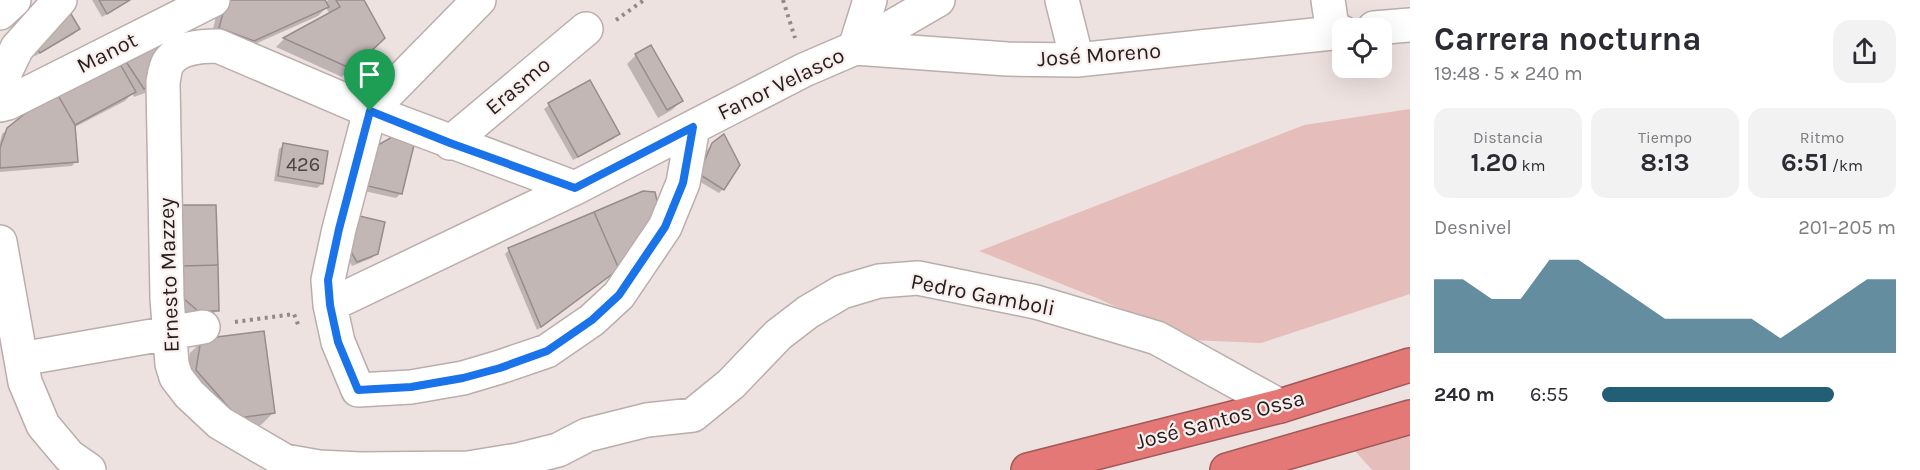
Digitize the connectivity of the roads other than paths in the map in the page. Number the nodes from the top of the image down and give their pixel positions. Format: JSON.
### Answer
{"nodes":[{"id":1,"x":14,"y":0,"type":"edge"},
{"id":2,"x":60,"y":0,"type":"edge"},
{"id":3,"x":215,"y":0,"type":"edge"},
{"id":4,"x":479,"y":0,"type":"edge"},
{"id":5,"x":870,"y":0,"type":"edge"},
{"id":6,"x":938,"y":0,"type":"edge"},
{"id":7,"x":1062,"y":0,"type":"edge"},
{"id":8,"x":1328,"y":0,"type":"edge"},
{"id":9,"x":0,"y":13,"type":"edge"},
{"id":10,"x":1334,"y":18,"type":"edge"},
{"id":11,"x":1410,"y":25,"type":"edge"},
{"id":12,"x":1392,"y":26,"type":"edge"},
{"id":13,"x":586,"y":29,"type":"dead end"},
{"id":14,"x":1332,"y":33,"type":"edge"},
{"id":15,"x":196,"y":46,"type":"junction"},
{"id":16,"x":855,"y":48,"type":"junction"},
{"id":17,"x":1077,"y":60,"type":"junction"},
{"id":18,"x":0,"y":83,"type":"edge"},
{"id":19,"x":0,"y":105,"type":"edge"},
{"id":20,"x":370,"y":111,"type":"junction"},
{"id":21,"x":693,"y":127,"type":"junction"},
{"id":22,"x":450,"y":143,"type":"junction"},
{"id":23,"x":575,"y":188,"type":"junction"},
{"id":24,"x":0,"y":242,"type":"edge"},
{"id":25,"x":330,"y":305,"type":"junction"},
{"id":26,"x":203,"y":327,"type":"road end"},
{"id":27,"x":171,"y":332,"type":"junction"},
{"id":28,"x":21,"y":358,"type":"junction"},
{"id":29,"x":1410,"y":365,"type":"edge"},
{"id":30,"x":1280,"y":406,"type":"junction"},
{"id":31,"x":1410,"y":417,"type":"edge"},
{"id":32,"x":360,"y":469,"type":"edge"},
{"id":33,"x":89,"y":470,"type":"edge"},
{"id":34,"x":1028,"y":470,"type":"edge"},
{"id":35,"x":1227,"y":470,"type":"edge"}],
"edges":[{"from":1,"to":9,"type":"street"},
{"from":2,"to":18,"type":"street"},
{"from":3,"to":15,"type":"street"},
{"from":3,"to":19,"type":"street","name":"Manot"},
{"from":4,"to":20,"type":"street"},
{"from":5,"to":16,"type":"street"},
{"from":6,"to":16,"type":"street","name":"Fanor Velasco"},
{"from":7,"to":17,"type":"street"},
{"from":8,"to":10,"type":"street"},
{"from":11,"to":12,"type":"street"},
{"from":13,"to":22,"type":"street","name":"Erasmo"},
{"from":14,"to":17,"type":"street","name":"José Moreno"},
{"from":15,"to":20,"type":"street"},
{"from":15,"to":27,"type":"street","name":"Ernesto Mazzey"},
{"from":16,"to":17,"type":"street","name":"José Moreno"},
{"from":16,"to":21,"type":"street","name":"Fanor Velasco"},
{"from":20,"to":22,"type":"street"},
{"from":20,"to":25,"type":"street"},
{"from":21,"to":23,"type":"street","name":"Fanor Velasco"},
{"from":21,"to":25,"type":"street"},
{"from":22,"to":23,"type":"street"},
{"from":23,"to":25,"type":"street","name":"Fanor Velasco"},
{"from":24,"to":28,"type":"street"},
{"from":26,"to":27,"type":"street"},
{"from":27,"to":28,"type":"street"},
{"from":27,"to":32,"type":"street","name":"Ernesto Mazzey"},
{"from":28,"to":33,"type":"street"},
{"from":29,"to":30,"type":"highway","name":"José Santos Ossa"},
{"from":30,"to":32,"type":"street","name":"Pedro Gamboli"},
{"from":30,"to":34,"type":"highway","name":"José Santos Ossa"},
{"from":31,"to":35,"type":"highway"}]}
